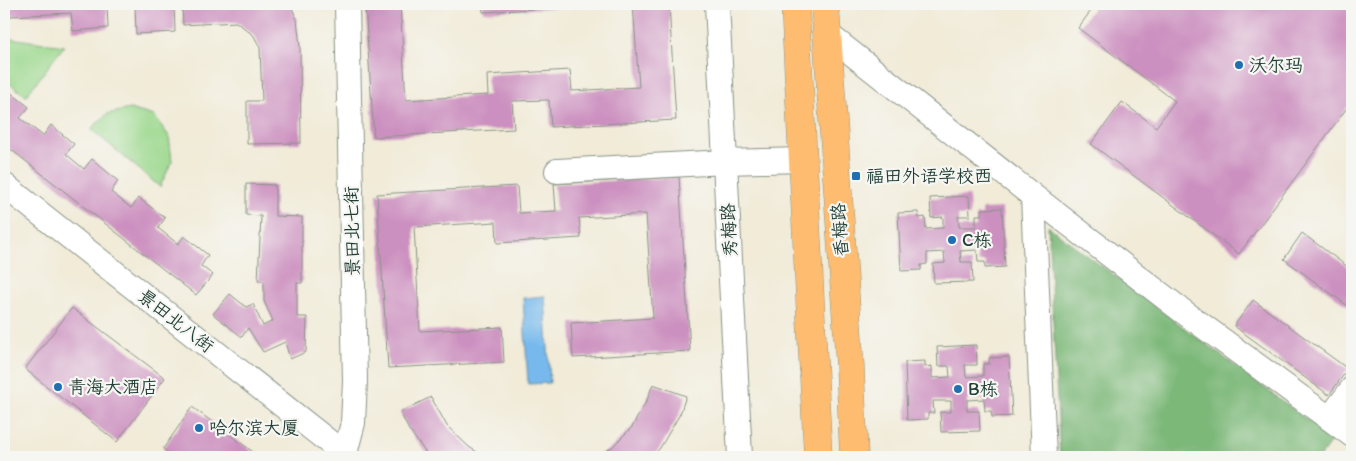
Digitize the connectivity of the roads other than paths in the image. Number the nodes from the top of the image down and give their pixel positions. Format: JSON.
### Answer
{"nodes":[{"id":1,"x":347,"y":4,"type":"edge"},
{"id":2,"x":717,"y":4,"type":"edge"},
{"id":3,"x":795,"y":4,"type":"edge"},
{"id":4,"x":825,"y":4,"type":"edge"},
{"id":5,"x":826,"y":33,"type":"junction"},
{"id":6,"x":802,"y":160,"type":"junction"},
{"id":7,"x":726,"y":162,"type":"junction"},
{"id":8,"x":557,"y":172,"type":"dead end"},
{"id":9,"x":4,"y":185,"type":"edge"},
{"id":10,"x":1033,"y":196,"type":"junction"},
{"id":11,"x":1352,"y":389,"type":"edge"},
{"id":12,"x":1330,"y":418,"type":"junction"},
{"id":13,"x":1352,"y":435,"type":"edge"},
{"id":14,"x":346,"y":457,"type":"edge"},
{"id":15,"x":740,"y":457,"type":"edge"},
{"id":16,"x":818,"y":457,"type":"edge"},
{"id":17,"x":854,"y":457,"type":"edge"},
{"id":18,"x":1044,"y":457,"type":"edge"}],
"edges":[{"from":1,"to":14,"type":"street","name":"景田北七街"},
{"from":2,"to":7,"type":"street","name":"秀梅路"},
{"from":3,"to":6,"type":"main road","name":"香梅路"},
{"from":4,"to":5,"type":"main road","name":"香梅路"},
{"from":5,"to":10,"type":"street"},
{"from":5,"to":17,"type":"main road","name":"香梅路"},
{"from":6,"to":7,"type":"street"},
{"from":6,"to":16,"type":"main road","name":"香梅路"},
{"from":7,"to":8,"type":"street"},
{"from":7,"to":15,"type":"street","name":"秀梅路"},
{"from":9,"to":14,"type":"street","name":"景田北八街"},
{"from":10,"to":12,"type":"street"},
{"from":10,"to":18,"type":"street"},
{"from":11,"to":12,"type":"street"},
{"from":12,"to":13,"type":"street"}]}
